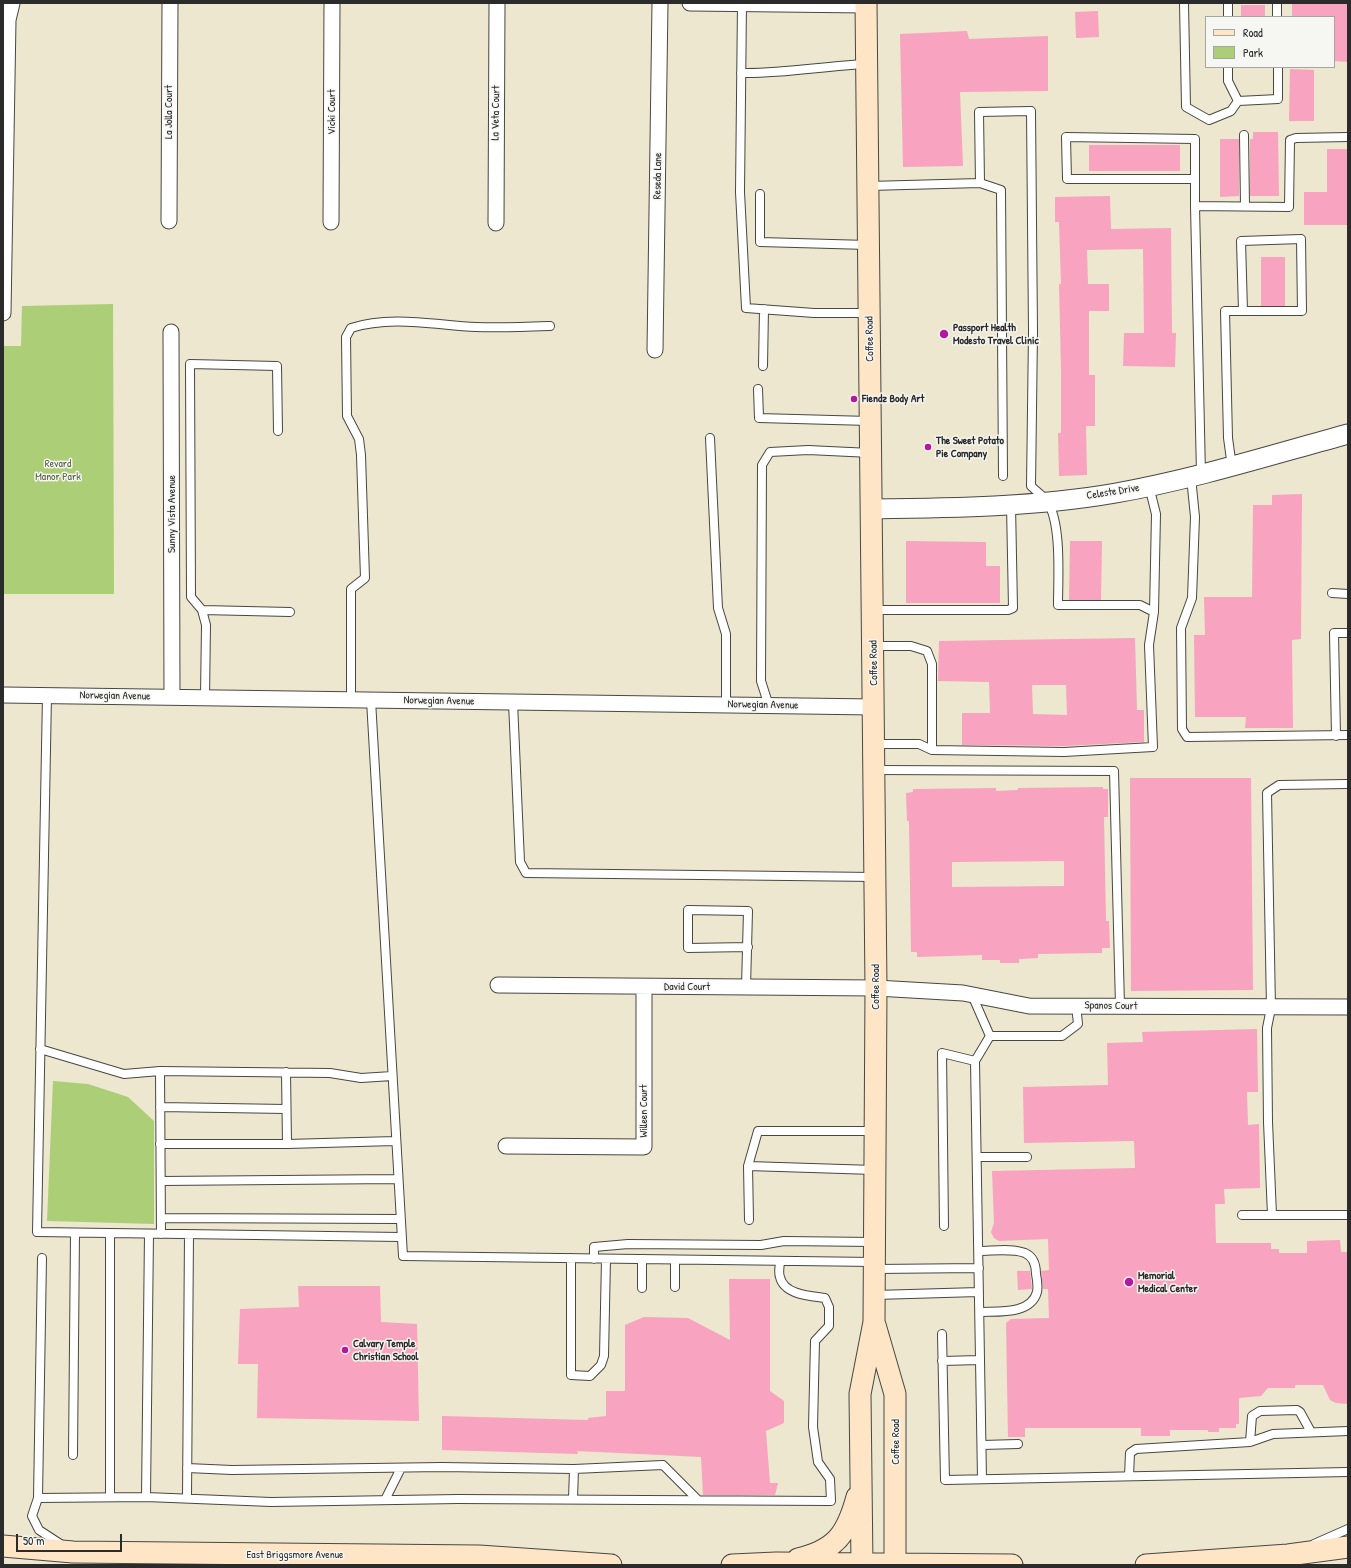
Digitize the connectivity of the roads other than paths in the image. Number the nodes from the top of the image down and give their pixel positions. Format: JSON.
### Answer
{"nodes":[{"id":1,"x":12,"y":3,"type":"edge"},
{"id":2,"x":170,"y":3,"type":"edge"},
{"id":3,"x":332,"y":3,"type":"edge"},
{"id":4,"x":498,"y":3,"type":"edge"},
{"id":5,"x":660,"y":3,"type":"edge"},
{"id":6,"x":690,"y":3,"type":"edge"},
{"id":7,"x":742,"y":3,"type":"edge"},
{"id":8,"x":1184,"y":3,"type":"edge"},
{"id":9,"x":1228,"y":3,"type":"edge"},
{"id":10,"x":1277,"y":3,"type":"edge"},
{"id":11,"x":778,"y":4,"type":"edge"},
{"id":12,"x":866,"y":4,"type":"edge"},
{"id":13,"x":1228,"y":16,"type":"edge"},
{"id":14,"x":1277,"y":16,"type":"edge"},
{"id":15,"x":867,"y":64,"type":"junction"},
{"id":16,"x":1228,"y":68,"type":"edge"},
{"id":17,"x":1278,"y":68,"type":"edge"},
{"id":18,"x":741,"y":73,"type":"junction"},
{"id":19,"x":1238,"y":101,"type":"junction"},
{"id":20,"x":1244,"y":135,"type":"dead end"},
{"id":21,"x":1348,"y":137,"type":"edge"},
{"id":22,"x":1195,"y":178,"type":"junction"},
{"id":23,"x":980,"y":183,"type":"junction"},
{"id":24,"x":868,"y":186,"type":"junction"},
{"id":25,"x":760,"y":194,"type":"dead end"},
{"id":26,"x":1195,"y":206,"type":"junction"},
{"id":27,"x":1245,"y":206,"type":"junction"},
{"id":28,"x":169,"y":220,"type":"dead end"},
{"id":29,"x":331,"y":222,"type":"dead end"},
{"id":30,"x":496,"y":223,"type":"dead end"},
{"id":31,"x":869,"y":245,"type":"junction"},
{"id":32,"x":764,"y":309,"type":"junction"},
{"id":33,"x":1243,"y":311,"type":"junction"},
{"id":34,"x":3,"y":313,"type":"edge"},
{"id":35,"x":870,"y":313,"type":"junction"},
{"id":36,"x":550,"y":326,"type":"dead end"},
{"id":37,"x":171,"y":332,"type":"dead end"},
{"id":38,"x":655,"y":350,"type":"dead end"},
{"id":39,"x":763,"y":366,"type":"dead end"},
{"id":40,"x":758,"y":389,"type":"dead end"},
{"id":41,"x":871,"y":421,"type":"junction"},
{"id":42,"x":278,"y":431,"type":"dead end"},
{"id":43,"x":1348,"y":434,"type":"edge"},
{"id":44,"x":710,"y":438,"type":"dead end"},
{"id":45,"x":871,"y":453,"type":"junction"},
{"id":46,"x":1232,"y":467,"type":"junction"},
{"id":47,"x":1003,"y":476,"type":"dead end"},
{"id":48,"x":1196,"y":476,"type":"junction"},
{"id":49,"x":1149,"y":486,"type":"junction"},
{"id":50,"x":1048,"y":502,"type":"junction"},
{"id":51,"x":1011,"y":505,"type":"junction"},
{"id":52,"x":872,"y":509,"type":"junction"},
{"id":53,"x":1332,"y":594,"type":"dead end"},
{"id":54,"x":1348,"y":594,"type":"edge"},
{"id":55,"x":202,"y":610,"type":"junction"},
{"id":56,"x":873,"y":610,"type":"junction"},
{"id":57,"x":290,"y":612,"type":"dead end"},
{"id":58,"x":1154,"y":612,"type":"junction"},
{"id":59,"x":1348,"y":633,"type":"edge"},
{"id":60,"x":874,"y":646,"type":"junction"},
{"id":61,"x":3,"y":695,"type":"edge"},
{"id":62,"x":47,"y":695,"type":"junction"},
{"id":63,"x":172,"y":697,"type":"junction"},
{"id":64,"x":205,"y":697,"type":"junction"},
{"id":65,"x":351,"y":699,"type":"junction"},
{"id":66,"x":371,"y":700,"type":"junction"},
{"id":67,"x":513,"y":702,"type":"junction"},
{"id":68,"x":726,"y":705,"type":"junction"},
{"id":69,"x":769,"y":706,"type":"junction"},
{"id":70,"x":874,"y":707,"type":"junction"},
{"id":71,"x":1348,"y":735,"type":"edge"},
{"id":72,"x":1336,"y":736,"type":"junction"},
{"id":73,"x":875,"y":744,"type":"junction"},
{"id":74,"x":932,"y":750,"type":"junction"},
{"id":75,"x":875,"y":770,"type":"junction"},
{"id":76,"x":1348,"y":784,"type":"edge"},
{"id":77,"x":876,"y":877,"type":"junction"},
{"id":78,"x":748,"y":947,"type":"junction"},
{"id":79,"x":498,"y":985,"type":"dead end"},
{"id":80,"x":644,"y":987,"type":"junction"},
{"id":81,"x":746,"y":987,"type":"junction"},
{"id":82,"x":876,"y":988,"type":"junction"},
{"id":83,"x":972,"y":995,"type":"junction"},
{"id":84,"x":1076,"y":1005,"type":"junction"},
{"id":85,"x":1120,"y":1006,"type":"junction"},
{"id":86,"x":1348,"y":1007,"type":"edge"},
{"id":87,"x":1271,"y":1008,"type":"junction"},
{"id":88,"x":990,"y":1036,"type":"junction"},
{"id":89,"x":40,"y":1049,"type":"junction"},
{"id":90,"x":975,"y":1061,"type":"junction"},
{"id":91,"x":160,"y":1071,"type":"junction"},
{"id":92,"x":286,"y":1072,"type":"junction"},
{"id":93,"x":392,"y":1076,"type":"junction"},
{"id":94,"x":160,"y":1107,"type":"junction"},
{"id":95,"x":286,"y":1109,"type":"junction"},
{"id":96,"x":875,"y":1131,"type":"junction"},
{"id":97,"x":395,"y":1141,"type":"junction"},
{"id":98,"x":160,"y":1144,"type":"junction"},
{"id":99,"x":287,"y":1144,"type":"junction"},
{"id":100,"x":506,"y":1146,"type":"dead end"},
{"id":101,"x":1027,"y":1156,"type":"dead end"},
{"id":102,"x":977,"y":1157,"type":"junction"},
{"id":103,"x":748,"y":1166,"type":"junction"},
{"id":104,"x":875,"y":1170,"type":"junction"},
{"id":105,"x":397,"y":1179,"type":"junction"},
{"id":106,"x":161,"y":1181,"type":"junction"},
{"id":107,"x":1242,"y":1215,"type":"dead end"},
{"id":108,"x":1272,"y":1215,"type":"junction"},
{"id":109,"x":1348,"y":1215,"type":"edge"},
{"id":110,"x":161,"y":1218,"type":"junction"},
{"id":111,"x":400,"y":1219,"type":"junction"},
{"id":112,"x":749,"y":1220,"type":"dead end"},
{"id":113,"x":944,"y":1226,"type":"dead end"},
{"id":114,"x":74,"y":1233,"type":"junction"},
{"id":115,"x":110,"y":1233,"type":"junction"},
{"id":116,"x":149,"y":1234,"type":"junction"},
{"id":117,"x":161,"y":1234,"type":"junction"},
{"id":118,"x":189,"y":1235,"type":"junction"},
{"id":119,"x":401,"y":1237,"type":"junction"},
{"id":120,"x":875,"y":1242,"type":"junction"},
{"id":121,"x":979,"y":1251,"type":"junction"},
{"id":122,"x":42,"y":1258,"type":"dead end"},
{"id":123,"x":571,"y":1258,"type":"junction"},
{"id":124,"x":594,"y":1259,"type":"junction"},
{"id":125,"x":606,"y":1259,"type":"junction"},
{"id":126,"x":642,"y":1259,"type":"junction"},
{"id":127,"x":675,"y":1260,"type":"junction"},
{"id":128,"x":780,"y":1261,"type":"junction"},
{"id":129,"x":874,"y":1266,"type":"junction"},
{"id":130,"x":979,"y":1268,"type":"junction"},
{"id":131,"x":675,"y":1287,"type":"dead end"},
{"id":132,"x":642,"y":1288,"type":"dead end"},
{"id":133,"x":979,"y":1292,"type":"junction"},
{"id":134,"x":874,"y":1295,"type":"junction"},
{"id":135,"x":980,"y":1312,"type":"junction"},
{"id":136,"x":874,"y":1322,"type":"junction"},
{"id":137,"x":942,"y":1334,"type":"dead end"},
{"id":138,"x":980,"y":1360,"type":"junction"},
{"id":139,"x":942,"y":1361,"type":"junction"},
{"id":140,"x":1348,"y":1431,"type":"edge"},
{"id":141,"x":1311,"y":1432,"type":"junction"},
{"id":142,"x":1250,"y":1442,"type":"junction"},
{"id":143,"x":1018,"y":1444,"type":"dead end"},
{"id":144,"x":982,"y":1445,"type":"junction"},
{"id":145,"x":73,"y":1455,"type":"dead end"},
{"id":146,"x":187,"y":1468,"type":"junction"},
{"id":147,"x":401,"y":1468,"type":"junction"},
{"id":148,"x":574,"y":1469,"type":"junction"},
{"id":149,"x":1348,"y":1472,"type":"edge"},
{"id":150,"x":1129,"y":1476,"type":"junction"},
{"id":151,"x":861,"y":1479,"type":"junction"},
{"id":152,"x":982,"y":1479,"type":"junction"},
{"id":153,"x":110,"y":1497,"type":"junction"},
{"id":154,"x":146,"y":1497,"type":"junction"},
{"id":155,"x":38,"y":1498,"type":"junction"},
{"id":156,"x":187,"y":1498,"type":"junction"},
{"id":157,"x":574,"y":1499,"type":"junction"},
{"id":158,"x":385,"y":1500,"type":"junction"},
{"id":159,"x":698,"y":1500,"type":"junction"},
{"id":160,"x":1348,"y":1529,"type":"edge"},
{"id":161,"x":3,"y":1546,"type":"edge"},
{"id":162,"x":1348,"y":1547,"type":"edge"},
{"id":163,"x":73,"y":1552,"type":"junction"},
{"id":164,"x":1288,"y":1555,"type":"junction"},
{"id":165,"x":776,"y":1563,"type":"junction"},
{"id":166,"x":862,"y":1564,"type":"edge"},
{"id":167,"x":611,"y":1565,"type":"edge"},
{"id":168,"x":732,"y":1565,"type":"edge"},
{"id":169,"x":895,"y":1565,"type":"edge"},
{"id":170,"x":1012,"y":1565,"type":"edge"},
{"id":171,"x":1146,"y":1565,"type":"edge"}],
"edges":[{"from":1,"to":34,"type":"street"},
{"from":2,"to":28,"type":"street","name":"La Jolla Court"},
{"from":3,"to":29,"type":"street","name":"Vicki Court"},
{"from":4,"to":30,"type":"street","name":"La Veta Court"},
{"from":5,"to":38,"type":"street","name":"Reseda Lane"},
{"from":6,"to":7,"type":"street"},
{"from":7,"to":11,"type":"street"},
{"from":7,"to":18,"type":"lane"},
{"from":8,"to":19,"type":"lane"},
{"from":9,"to":13,"type":"lane"},
{"from":10,"to":14,"type":"lane"},
{"from":11,"to":12,"type":"street"},
{"from":12,"to":15,"type":"main road","name":"Coffee Road"},
{"from":15,"to":18,"type":"lane"},
{"from":15,"to":24,"type":"main road","name":"Coffee Road"},
{"from":16,"to":19,"type":"lane"},
{"from":17,"to":19,"type":"lane"},
{"from":18,"to":32,"type":"lane"},
{"from":20,"to":27,"type":"lane"},
{"from":21,"to":27,"type":"lane"},
{"from":22,"to":22,"type":"lane"},
{"from":22,"to":26,"type":"lane"},
{"from":23,"to":24,"type":"lane"},
{"from":23,"to":47,"type":"lane"},
{"from":23,"to":50,"type":"lane"},
{"from":24,"to":31,"type":"main road","name":"Coffee Road"},
{"from":25,"to":31,"type":"lane"},
{"from":26,"to":27,"type":"lane"},
{"from":26,"to":48,"type":"lane"},
{"from":31,"to":35,"type":"main road","name":"Coffee Road"},
{"from":32,"to":35,"type":"lane"},
{"from":32,"to":39,"type":"lane"},
{"from":33,"to":33,"type":"lane"},
{"from":33,"to":46,"type":"lane"},
{"from":35,"to":41,"type":"main road","name":"Coffee Road"},
{"from":36,"to":65,"type":"lane"},
{"from":37,"to":63,"type":"street","name":"Sunny Vista Avenue"},
{"from":40,"to":41,"type":"lane"},
{"from":41,"to":45,"type":"main road","name":"Coffee Road"},
{"from":42,"to":55,"type":"lane"},
{"from":43,"to":46,"type":"street","name":"Celeste Drive"},
{"from":44,"to":68,"type":"lane"},
{"from":45,"to":52,"type":"main road","name":"Coffee Road"},
{"from":45,"to":69,"type":"lane"},
{"from":46,"to":48,"type":"street","name":"Celeste Drive"},
{"from":48,"to":49,"type":"street","name":"Celeste Drive"},
{"from":48,"to":72,"type":"lane"},
{"from":49,"to":50,"type":"street","name":"Celeste Drive"},
{"from":49,"to":58,"type":"lane"},
{"from":50,"to":51,"type":"street","name":"Celeste Drive"},
{"from":50,"to":58,"type":"lane"},
{"from":51,"to":52,"type":"street","name":"Celeste Drive"},
{"from":51,"to":56,"type":"lane"},
{"from":52,"to":56,"type":"main road","name":"Coffee Road"},
{"from":53,"to":54,"type":"lane"},
{"from":55,"to":57,"type":"lane"},
{"from":55,"to":64,"type":"lane"},
{"from":56,"to":60,"type":"main road","name":"Coffee Road"},
{"from":58,"to":74,"type":"lane"},
{"from":59,"to":72,"type":"lane"},
{"from":60,"to":70,"type":"main road","name":"Coffee Road"},
{"from":60,"to":74,"type":"lane"},
{"from":61,"to":62,"type":"street","name":"Norwegian Avenue"},
{"from":62,"to":63,"type":"street","name":"Norwegian Avenue"},
{"from":62,"to":89,"type":"lane"},
{"from":63,"to":64,"type":"street","name":"Norwegian Avenue"},
{"from":64,"to":65,"type":"street","name":"Norwegian Avenue"},
{"from":65,"to":66,"type":"street","name":"Norwegian Avenue"},
{"from":66,"to":67,"type":"street","name":"Norwegian Avenue"},
{"from":66,"to":93,"type":"lane"},
{"from":67,"to":68,"type":"street","name":"Norwegian Avenue"},
{"from":67,"to":77,"type":"lane"},
{"from":68,"to":69,"type":"street","name":"Norwegian Avenue"},
{"from":69,"to":70,"type":"street","name":"Norwegian Avenue"},
{"from":70,"to":73,"type":"main road","name":"Coffee Road"},
{"from":71,"to":72,"type":"lane"},
{"from":73,"to":74,"type":"lane"},
{"from":73,"to":75,"type":"main road","name":"Coffee Road"},
{"from":75,"to":77,"type":"main road","name":"Coffee Road"},
{"from":75,"to":85,"type":"lane"},
{"from":76,"to":87,"type":"lane"},
{"from":77,"to":82,"type":"main road","name":"Coffee Road"},
{"from":78,"to":78,"type":"lane"},
{"from":78,"to":81,"type":"lane"},
{"from":79,"to":80,"type":"street","name":"David Court"},
{"from":80,"to":81,"type":"street","name":"David Court"},
{"from":80,"to":100,"type":"street","name":"Willeen Court"},
{"from":81,"to":82,"type":"street","name":"David Court"},
{"from":82,"to":83,"type":"street","name":"Spanos Court"},
{"from":82,"to":96,"type":"main road","name":"Coffee Road"},
{"from":83,"to":84,"type":"street","name":"Spanos Court"},
{"from":83,"to":88,"type":"lane"},
{"from":84,"to":85,"type":"street","name":"Spanos Court"},
{"from":84,"to":88,"type":"lane"},
{"from":85,"to":87,"type":"street","name":"Spanos Court"},
{"from":86,"to":87,"type":"street","name":"Spanos Court"},
{"from":87,"to":108,"type":"lane"},
{"from":88,"to":90,"type":"lane"},
{"from":89,"to":91,"type":"lane"},
{"from":89,"to":114,"type":"lane"},
{"from":90,"to":102,"type":"lane"},
{"from":90,"to":113,"type":"lane"},
{"from":91,"to":92,"type":"lane"},
{"from":91,"to":94,"type":"lane"},
{"from":92,"to":93,"type":"lane"},
{"from":92,"to":95,"type":"lane"},
{"from":93,"to":97,"type":"lane"},
{"from":94,"to":95,"type":"lane"},
{"from":94,"to":98,"type":"lane"},
{"from":95,"to":99,"type":"lane"},
{"from":96,"to":103,"type":"lane"},
{"from":96,"to":104,"type":"main road","name":"Coffee Road"},
{"from":97,"to":99,"type":"lane"},
{"from":97,"to":105,"type":"lane"},
{"from":98,"to":99,"type":"lane"},
{"from":98,"to":106,"type":"lane"},
{"from":101,"to":102,"type":"lane"},
{"from":102,"to":121,"type":"lane"},
{"from":103,"to":104,"type":"lane"},
{"from":103,"to":112,"type":"lane"},
{"from":104,"to":120,"type":"main road","name":"Coffee Road"},
{"from":105,"to":106,"type":"lane"},
{"from":105,"to":111,"type":"lane"},
{"from":106,"to":110,"type":"lane"},
{"from":107,"to":108,"type":"lane"},
{"from":108,"to":109,"type":"lane"},
{"from":110,"to":111,"type":"lane"},
{"from":110,"to":117,"type":"lane"},
{"from":111,"to":119,"type":"lane"},
{"from":114,"to":115,"type":"lane"},
{"from":114,"to":145,"type":"lane"},
{"from":115,"to":116,"type":"lane"},
{"from":115,"to":153,"type":"lane"},
{"from":116,"to":117,"type":"lane"},
{"from":116,"to":154,"type":"lane"},
{"from":117,"to":118,"type":"lane"},
{"from":118,"to":119,"type":"lane"},
{"from":118,"to":146,"type":"lane"},
{"from":119,"to":123,"type":"lane"},
{"from":120,"to":124,"type":"lane"},
{"from":120,"to":129,"type":"main road","name":"Coffee Road"},
{"from":121,"to":130,"type":"lane"},
{"from":121,"to":135,"type":"lane"},
{"from":122,"to":155,"type":"lane"},
{"from":123,"to":124,"type":"lane"},
{"from":123,"to":125,"type":"lane"},
{"from":124,"to":125,"type":"lane"},
{"from":125,"to":126,"type":"lane"},
{"from":126,"to":127,"type":"lane"},
{"from":126,"to":132,"type":"lane"},
{"from":127,"to":128,"type":"lane"},
{"from":127,"to":131,"type":"lane"},
{"from":128,"to":129,"type":"lane"},
{"from":128,"to":159,"type":"lane"},
{"from":129,"to":130,"type":"lane"},
{"from":129,"to":134,"type":"main road","name":"Coffee Road"},
{"from":130,"to":133,"type":"lane"},
{"from":133,"to":134,"type":"lane"},
{"from":133,"to":135,"type":"lane"},
{"from":134,"to":136,"type":"main road","name":"Coffee Road"},
{"from":135,"to":138,"type":"lane"},
{"from":136,"to":151,"type":"main road","name":"Coffee Road"},
{"from":136,"to":169,"type":"main road","name":"Coffee Road"},
{"from":137,"to":139,"type":"lane"},
{"from":138,"to":139,"type":"lane"},
{"from":138,"to":144,"type":"lane"},
{"from":139,"to":152,"type":"lane"},
{"from":140,"to":141,"type":"lane"},
{"from":141,"to":142,"type":"lane"},
{"from":141,"to":142,"type":"lane"},
{"from":142,"to":150,"type":"lane"},
{"from":143,"to":144,"type":"lane"},
{"from":144,"to":152,"type":"lane"},
{"from":146,"to":147,"type":"lane"},
{"from":146,"to":156,"type":"lane"},
{"from":147,"to":148,"type":"lane"},
{"from":147,"to":158,"type":"lane"},
{"from":148,"to":157,"type":"lane"},
{"from":148,"to":159,"type":"lane"},
{"from":149,"to":150,"type":"lane"},
{"from":150,"to":152,"type":"lane"},
{"from":151,"to":165,"type":"main road"},
{"from":151,"to":166,"type":"main road","name":"Coffee Road"},
{"from":153,"to":154,"type":"lane"},
{"from":153,"to":155,"type":"lane"},
{"from":154,"to":156,"type":"lane"},
{"from":155,"to":163,"type":"lane"},
{"from":156,"to":158,"type":"lane"},
{"from":157,"to":158,"type":"lane"},
{"from":157,"to":159,"type":"lane"},
{"from":160,"to":164,"type":"lane"},
{"from":161,"to":163,"type":"main road","name":"East Briggsmore Avenue"},
{"from":162,"to":164,"type":"main road"},
{"from":163,"to":167,"type":"main road","name":"East Briggsmore Avenue"},
{"from":164,"to":171,"type":"main road"},
{"from":165,"to":166,"type":"main road"},
{"from":165,"to":168,"type":"main road"},
{"from":166,"to":169,"type":"main road"},
{"from":169,"to":170,"type":"main road"}]}
